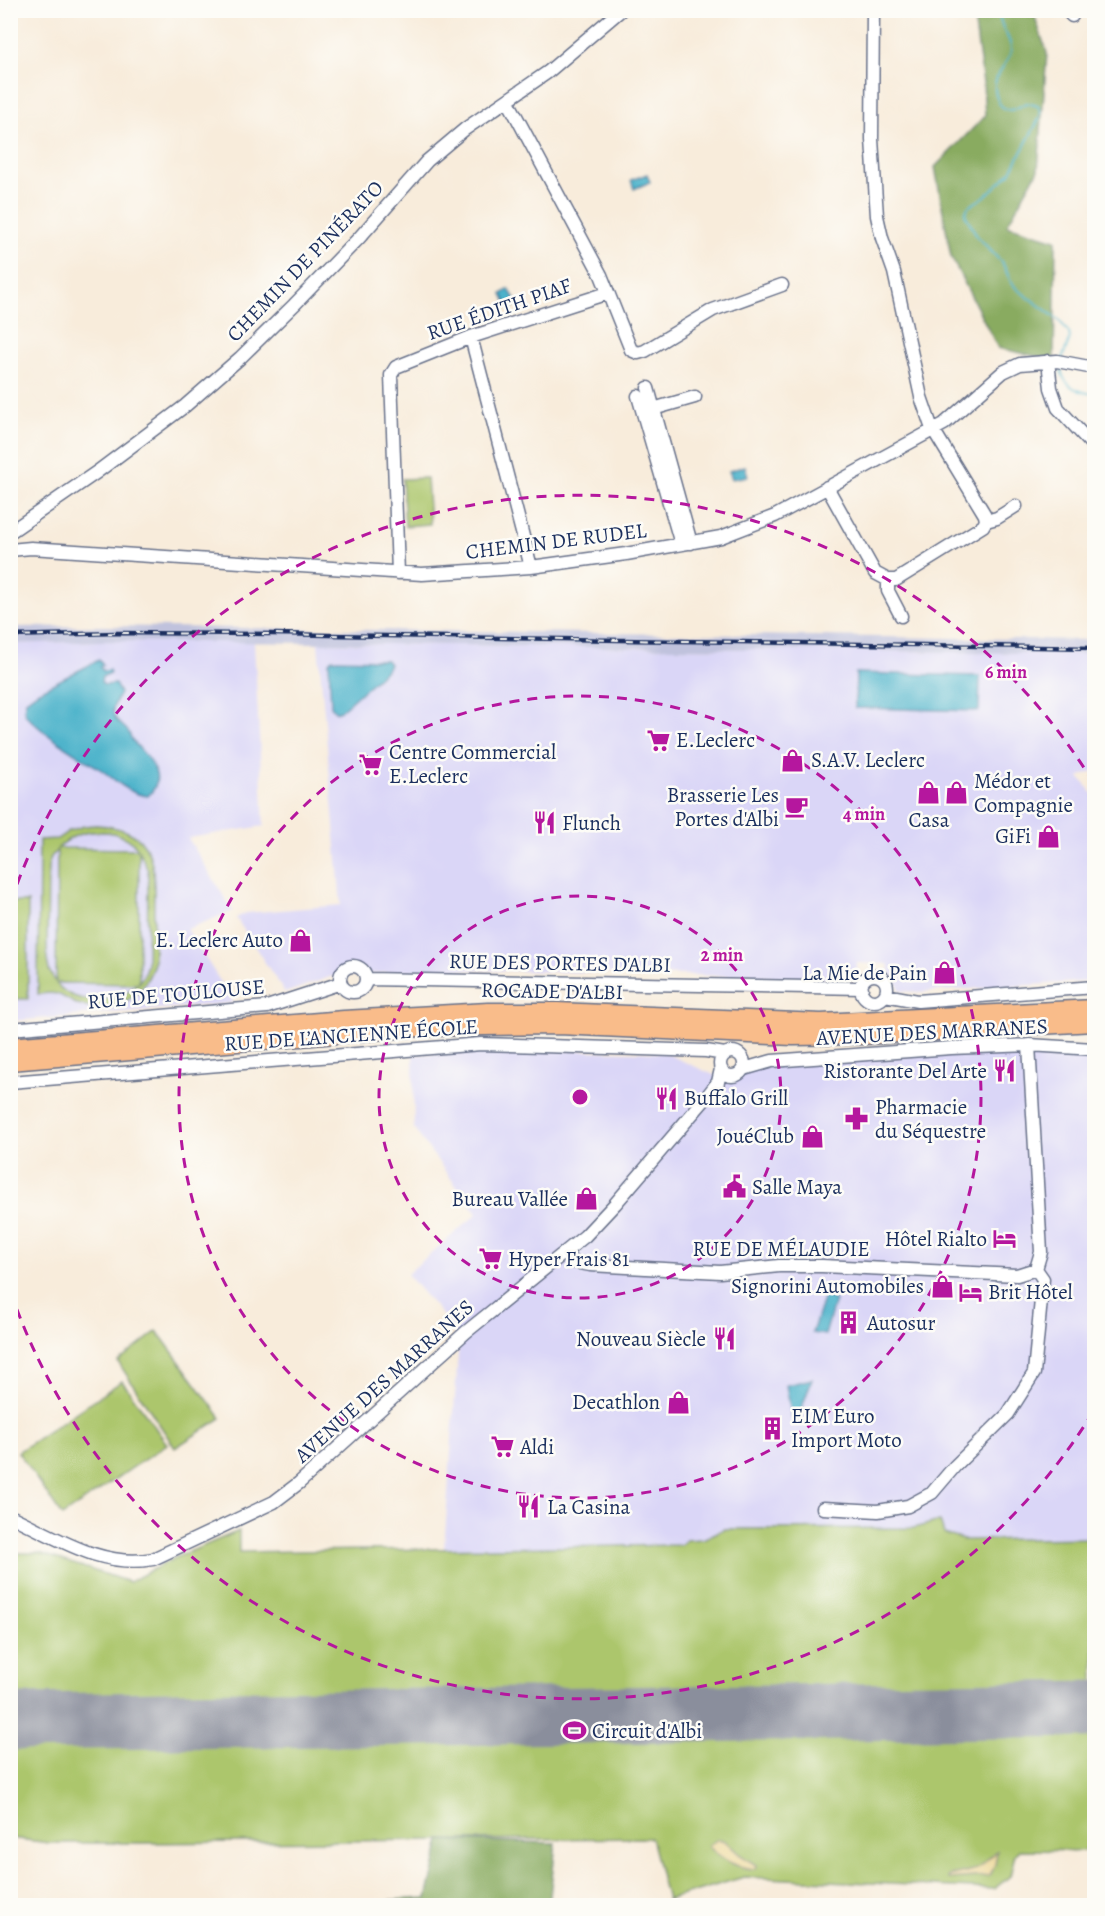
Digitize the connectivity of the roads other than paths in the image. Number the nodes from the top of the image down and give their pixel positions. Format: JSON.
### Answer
{"nodes":[{"id":1,"x":621,"y":10,"type":"edge"},
{"id":2,"x":873,"y":10,"type":"edge"},
{"id":3,"x":508,"y":100,"type":"junction"},
{"id":4,"x":782,"y":285,"type":"dead end"},
{"id":5,"x":608,"y":293,"type":"junction"},
{"id":6,"x":471,"y":337,"type":"junction"},
{"id":7,"x":1058,"y":362,"type":"junction"},
{"id":8,"x":1095,"y":368,"type":"edge"},
{"id":9,"x":695,"y":397,"type":"dead end"},
{"id":10,"x":653,"y":409,"type":"junction"},
{"id":11,"x":932,"y":430,"type":"junction"},
{"id":12,"x":1095,"y":447,"type":"edge"},
{"id":13,"x":827,"y":487,"type":"junction"},
{"id":14,"x":1016,"y":506,"type":"dead end"},
{"id":15,"x":986,"y":521,"type":"junction"},
{"id":16,"x":10,"y":532,"type":"edge"},
{"id":17,"x":686,"y":543,"type":"junction"},
{"id":18,"x":10,"y":550,"type":"edge"},
{"id":19,"x":531,"y":567,"type":"junction"},
{"id":20,"x":398,"y":573,"type":"junction"},
{"id":21,"x":888,"y":580,"type":"junction"},
{"id":22,"x":901,"y":616,"type":"dead end"},
{"id":23,"x":367,"y":979,"type":"junction"},
{"id":24,"x":341,"y":983,"type":"junction"},
{"id":25,"x":1095,"y":987,"type":"edge"},
{"id":26,"x":861,"y":988,"type":"junction"},
{"id":27,"x":885,"y":995,"type":"junction"},
{"id":28,"x":1095,"y":1002,"type":"edge"},
{"id":29,"x":1095,"y":1009,"type":"edge"},
{"id":30,"x":1095,"y":1022,"type":"edge"},
{"id":31,"x":821,"y":1023,"type":"junction"},
{"id":32,"x":1024,"y":1025,"type":"junction"},
{"id":33,"x":1095,"y":1028,"type":"edge"},
{"id":34,"x":10,"y":1029,"type":"edge"},
{"id":35,"x":1029,"y":1045,"type":"junction"},
{"id":36,"x":10,"y":1047,"type":"edge"},
{"id":37,"x":1095,"y":1048,"type":"edge"},
{"id":38,"x":740,"y":1054,"type":"junction"},
{"id":39,"x":10,"y":1061,"type":"edge"},
{"id":40,"x":772,"y":1061,"type":"junction"},
{"id":41,"x":724,"y":1066,"type":"junction"},
{"id":42,"x":744,"y":1069,"type":"junction"},
{"id":43,"x":10,"y":1082,"type":"edge"},
{"id":44,"x":564,"y":1253,"type":"junction"},
{"id":45,"x":1036,"y":1269,"type":"junction"},
{"id":46,"x":823,"y":1508,"type":"dead end"},
{"id":47,"x":10,"y":1516,"type":"edge"}],
"edges":[{"from":1,"to":3,"type":"street","name":"CHEMIN DE PINÉRATO"},
{"from":2,"to":11,"type":"street"},
{"from":3,"to":5,"type":"street","name":"RUE ÉDITH PIAF"},
{"from":3,"to":16,"type":"street","name":"CHEMIN DE PINÉRATO"},
{"from":4,"to":5,"type":"street"},
{"from":5,"to":6,"type":"street","name":"RUE ÉDITH PIAF"},
{"from":6,"to":19,"type":"street"},
{"from":6,"to":20,"type":"street","name":"RUE ÉDITH PIAF"},
{"from":7,"to":8,"type":"street","name":"CHEMIN DE RUDEL"},
{"from":7,"to":11,"type":"street","name":"CHEMIN DE RUDEL"},
{"from":7,"to":12,"type":"street"},
{"from":9,"to":10,"type":"street"},
{"from":10,"to":17,"type":"street"},
{"from":10,"to":17,"type":"street"},
{"from":11,"to":13,"type":"street","name":"CHEMIN DE RUDEL"},
{"from":11,"to":15,"type":"street"},
{"from":13,"to":17,"type":"street","name":"CHEMIN DE RUDEL"},
{"from":13,"to":21,"type":"street"},
{"from":14,"to":15,"type":"street"},
{"from":15,"to":21,"type":"street"},
{"from":17,"to":19,"type":"street","name":"CHEMIN DE RUDEL"},
{"from":18,"to":20,"type":"street","name":"CHEMIN DE RUDEL"},
{"from":19,"to":20,"type":"street","name":"CHEMIN DE RUDEL"},
{"from":21,"to":22,"type":"street"},
{"from":23,"to":24,"type":"street"},
{"from":23,"to":24,"type":"street"},
{"from":23,"to":26,"type":"street","name":"RUE DES PORTES D'ALBI"},
{"from":24,"to":34,"type":"street","name":"RUE DE TOULOUSE"},
{"from":25,"to":27,"type":"street"},
{"from":26,"to":27,"type":"street"},
{"from":26,"to":27,"type":"street"},
{"from":28,"to":31,"type":"highway"},
{"from":29,"to":31,"type":"highway","name":"ROCADE D'ALBI"},
{"from":30,"to":32,"type":"highway","name":"ROCADE D'ALBI"},
{"from":31,"to":36,"type":"highway","name":"ROCADE D'ALBI"},
{"from":32,"to":33,"type":"highway"},
{"from":32,"to":39,"type":"highway","name":"ROCADE D'ALBI"},
{"from":35,"to":37,"type":"street","name":"AVENUE DES MARRANES"},
{"from":35,"to":40,"type":"street","name":"AVENUE DES MARRANES"},
{"from":35,"to":45,"type":"street"},
{"from":38,"to":40,"type":"street","name":"AVENUE DES MARRANES"},
{"from":38,"to":41,"type":"street","name":"AVENUE DES MARRANES"},
{"from":38,"to":42,"type":"street"},
{"from":40,"to":42,"type":"street","name":"AVENUE DES MARRANES"},
{"from":41,"to":42,"type":"street","name":"AVENUE DES MARRANES"},
{"from":41,"to":43,"type":"street","name":"RUE DE L’ANCIENNE ÉCOLE"},
{"from":41,"to":44,"type":"street","name":"AVENUE DES MARRANES"},
{"from":44,"to":45,"type":"street","name":"RUE DE MÉLAUDIE"},
{"from":44,"to":47,"type":"street","name":"AVENUE DES MARRANES"},
{"from":45,"to":46,"type":"street"}]}
